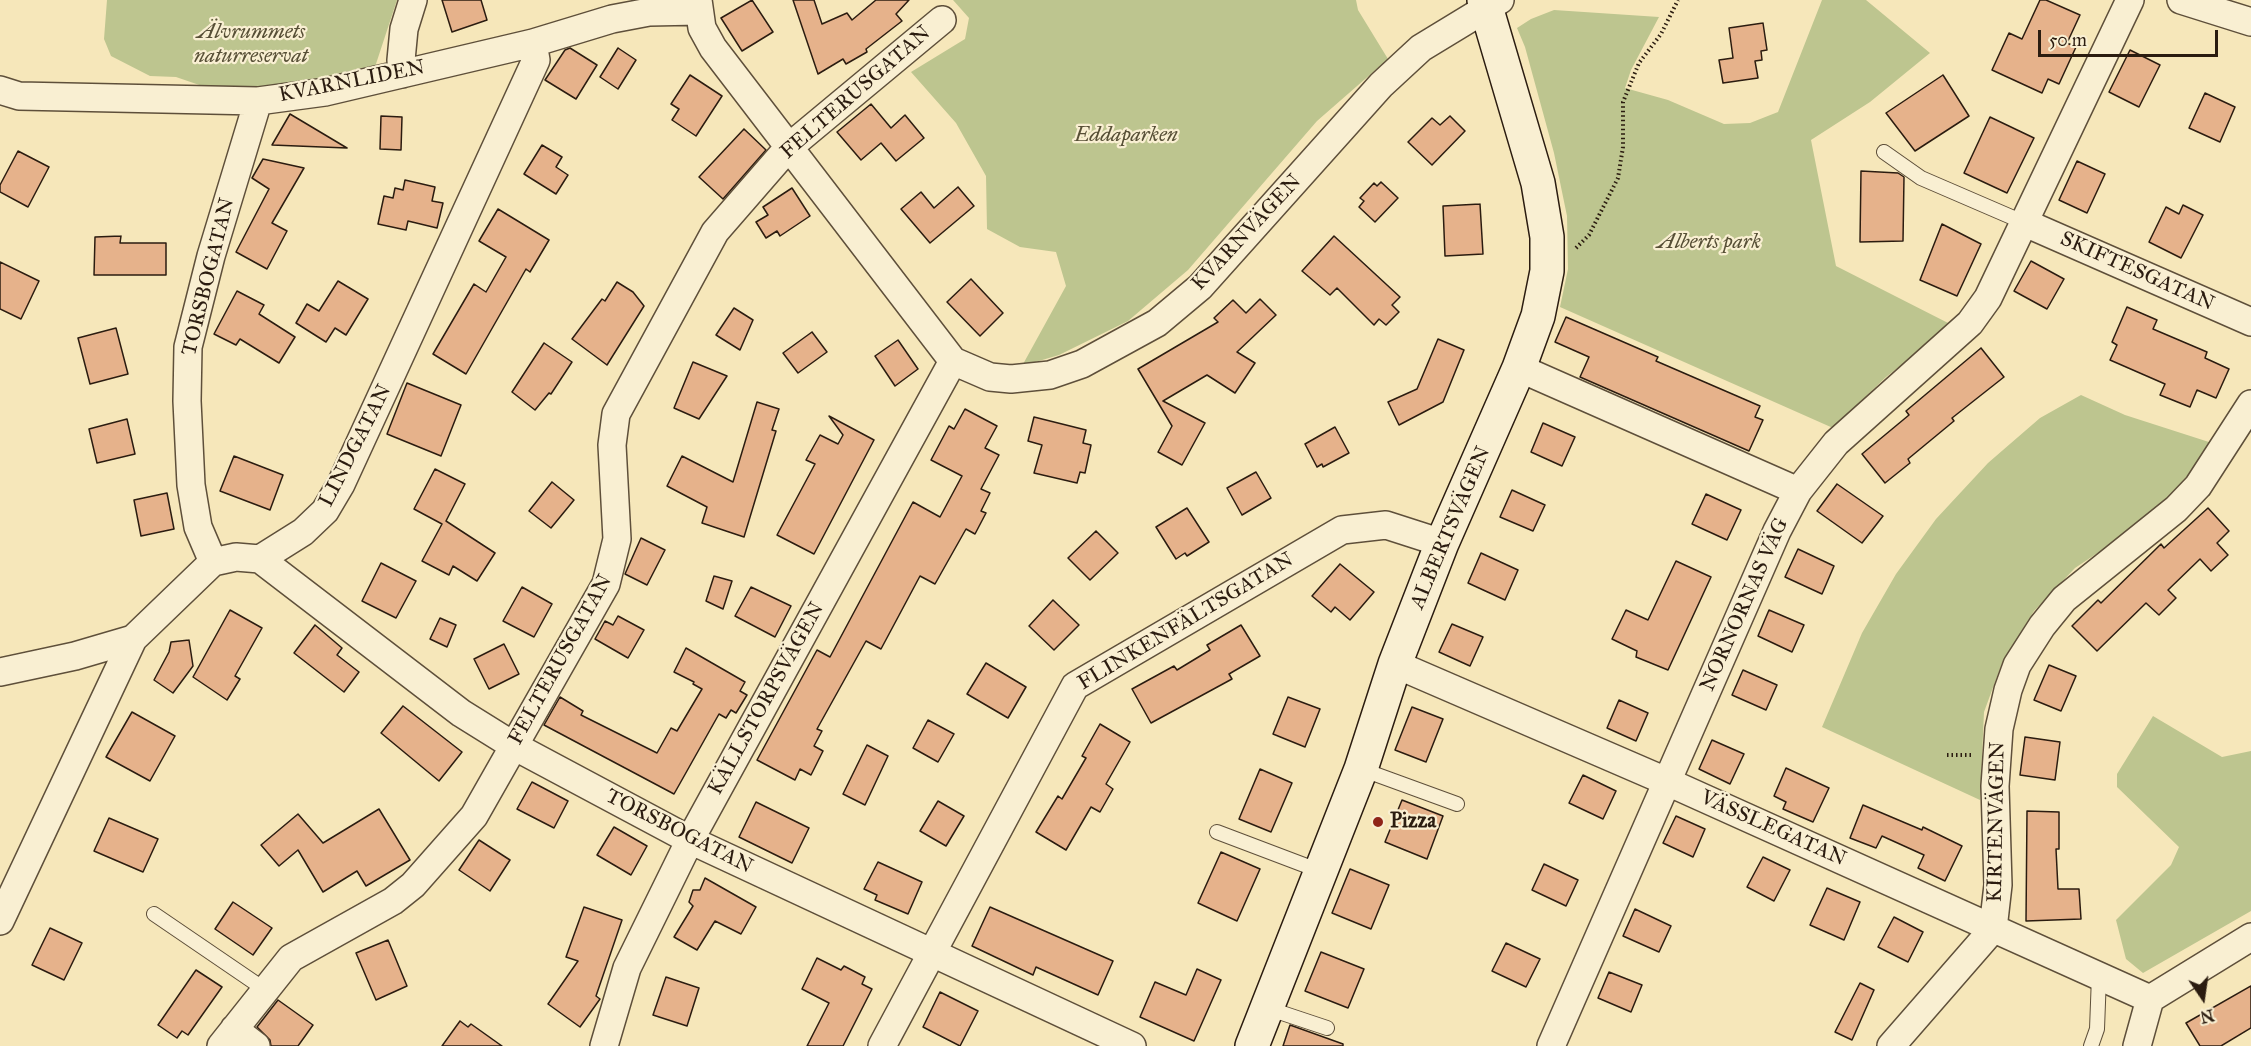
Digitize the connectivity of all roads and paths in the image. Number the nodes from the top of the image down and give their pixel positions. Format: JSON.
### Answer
{"nodes":[{"id":1,"x":413,"y":0,"type":"edge"},
{"id":2,"x":1678,"y":0,"type":"edge"},
{"id":3,"x":2130,"y":0,"type":"edge"},
{"id":4,"x":2181,"y":0,"type":"edge"},
{"id":5,"x":1490,"y":2,"type":"edge"},
{"id":6,"x":698,"y":5,"type":"edge"},
{"id":7,"x":942,"y":20,"type":"dead end"},
{"id":8,"x":2251,"y":22,"type":"edge"},
{"id":9,"x":533,"y":43,"type":"junction"},
{"id":10,"x":402,"y":74,"type":"junction"},
{"id":11,"x":0,"y":90,"type":"edge"},
{"id":12,"x":258,"y":101,"type":"junction"},
{"id":13,"x":788,"y":148,"type":"junction"},
{"id":14,"x":1884,"y":152,"type":"dead end"},
{"id":15,"x":2023,"y":222,"type":"junction"},
{"id":16,"x":1547,"y":271,"type":"junction"},
{"id":17,"x":2251,"y":321,"type":"edge"},
{"id":18,"x":953,"y":362,"type":"junction"},
{"id":19,"x":1520,"y":368,"type":"junction"},
{"id":20,"x":2251,"y":404,"type":"edge"},
{"id":21,"x":1798,"y":491,"type":"junction"},
{"id":22,"x":1442,"y":543,"type":"junction"},
{"id":23,"x":260,"y":559,"type":"junction"},
{"id":24,"x":213,"y":562,"type":"junction"},
{"id":25,"x":133,"y":639,"type":"junction"},
{"id":26,"x":1395,"y":664,"type":"junction"},
{"id":27,"x":0,"y":672,"type":"edge"},
{"id":28,"x":514,"y":746,"type":"junction"},
{"id":29,"x":1361,"y":769,"type":"junction"},
{"id":30,"x":1668,"y":782,"type":"junction"},
{"id":31,"x":1457,"y":804,"type":"dead end"},
{"id":32,"x":1216,"y":832,"type":"dead end"},
{"id":33,"x":690,"y":840,"type":"junction"},
{"id":34,"x":1320,"y":871,"type":"junction"},
{"id":35,"x":154,"y":914,"type":"dead end"},
{"id":36,"x":0,"y":921,"type":"edge"},
{"id":37,"x":1993,"y":929,"type":"junction"},
{"id":38,"x":2251,"y":937,"type":"edge"},
{"id":39,"x":929,"y":953,"type":"junction"},
{"id":40,"x":2099,"y":976,"type":"junction"},
{"id":41,"x":264,"y":989,"type":"junction"},
{"id":42,"x":2150,"y":999,"type":"junction"},
{"id":43,"x":1267,"y":1008,"type":"junction"},
{"id":44,"x":1327,"y":1028,"type":"dead end"},
{"id":45,"x":228,"y":1038,"type":"edge"},
{"id":46,"x":256,"y":1046,"type":"edge"},
{"id":47,"x":604,"y":1046,"type":"edge"},
{"id":48,"x":882,"y":1046,"type":"edge"},
{"id":49,"x":1132,"y":1046,"type":"edge"},
{"id":50,"x":1252,"y":1046,"type":"edge"},
{"id":51,"x":1551,"y":1046,"type":"edge"},
{"id":52,"x":1892,"y":1046,"type":"edge"},
{"id":53,"x":2091,"y":1046,"type":"edge"},
{"id":54,"x":2137,"y":1046,"type":"edge"}],
"edges":[{"from":1,"to":10,"type":"street"},
{"from":2,"to":16,"type":"path"},
{"from":3,"to":15,"type":"street","name":"NORNORNAS VÄG"},
{"from":4,"to":8,"type":"street"},
{"from":5,"to":16,"type":"street","name":"ALBERTSVÄGEN"},
{"from":5,"to":18,"type":"street","name":"KVARNVÄGEN"},
{"from":6,"to":9,"type":"street","name":"KVARNLIDEN"},
{"from":6,"to":13,"type":"street"},
{"from":7,"to":13,"type":"street","name":"FELTERUSGATAN"},
{"from":9,"to":10,"type":"street","name":"KVARNLIDEN"},
{"from":9,"to":23,"type":"street","name":"LINDGATAN"},
{"from":10,"to":12,"type":"street","name":"KVARNLIDEN"},
{"from":11,"to":12,"type":"street","name":"KVARNLIDEN"},
{"from":12,"to":24,"type":"street","name":"TORSBOGATAN"},
{"from":13,"to":18,"type":"street"},
{"from":13,"to":28,"type":"street","name":"FELTERUSGATAN"},
{"from":14,"to":15,"type":"lane"},
{"from":15,"to":17,"type":"street","name":"SKIFTESGATAN"},
{"from":15,"to":21,"type":"street","name":"NORNORNAS VÄG"},
{"from":16,"to":19,"type":"street","name":"ALBERTSVÄGEN"},
{"from":18,"to":33,"type":"street","name":"KÄLLSTORPSVÄGEN"},
{"from":19,"to":21,"type":"street"},
{"from":19,"to":22,"type":"street","name":"ALBERTSVÄGEN"},
{"from":20,"to":37,"type":"street","name":"KIRTENVÄGEN"},
{"from":21,"to":30,"type":"street","name":"NORNORNAS VÄG"},
{"from":22,"to":26,"type":"street","name":"ALBERTSVÄGEN"},
{"from":22,"to":39,"type":"street","name":"FLINKENFÄLTSGATAN"},
{"from":23,"to":24,"type":"street"},
{"from":23,"to":28,"type":"street","name":"TORSBOGATAN"},
{"from":24,"to":25,"type":"street"},
{"from":25,"to":27,"type":"street"},
{"from":25,"to":36,"type":"street"},
{"from":26,"to":29,"type":"street","name":"ALBERTSVÄGEN"},
{"from":26,"to":30,"type":"street","name":"VÄSSLEGATAN"},
{"from":28,"to":33,"type":"street","name":"TORSBOGATAN"},
{"from":28,"to":41,"type":"street","name":"FELTERUSGATAN"},
{"from":29,"to":31,"type":"lane"},
{"from":29,"to":34,"type":"street","name":"ALBERTSVÄGEN"},
{"from":30,"to":37,"type":"street","name":"VÄSSLEGATAN"},
{"from":30,"to":51,"type":"street","name":"NORNORNAS VÄG"},
{"from":32,"to":34,"type":"lane"},
{"from":33,"to":39,"type":"street","name":"TORSBOGATAN"},
{"from":33,"to":47,"type":"street","name":"KÄLLSTORPSVÄGEN"},
{"from":34,"to":43,"type":"street","name":"ALBERTSVÄGEN"},
{"from":35,"to":41,"type":"lane"},
{"from":37,"to":40,"type":"street","name":"VÄSSLEGATAN"},
{"from":37,"to":52,"type":"street","name":"KIRTENVÄGEN"},
{"from":38,"to":42,"type":"street"},
{"from":39,"to":48,"type":"street","name":"FLINKENFÄLTSGATAN"},
{"from":39,"to":49,"type":"street","name":"TORSBOGATAN"},
{"from":40,"to":42,"type":"street","name":"VÄSSLEGATAN"},
{"from":40,"to":53,"type":"lane"},
{"from":41,"to":45,"type":"street","name":"FELTERUSGATAN"},
{"from":42,"to":54,"type":"street"},
{"from":43,"to":44,"type":"lane"},
{"from":43,"to":50,"type":"street","name":"ALBERTSVÄGEN"},
{"from":45,"to":46,"type":"street"}]}
